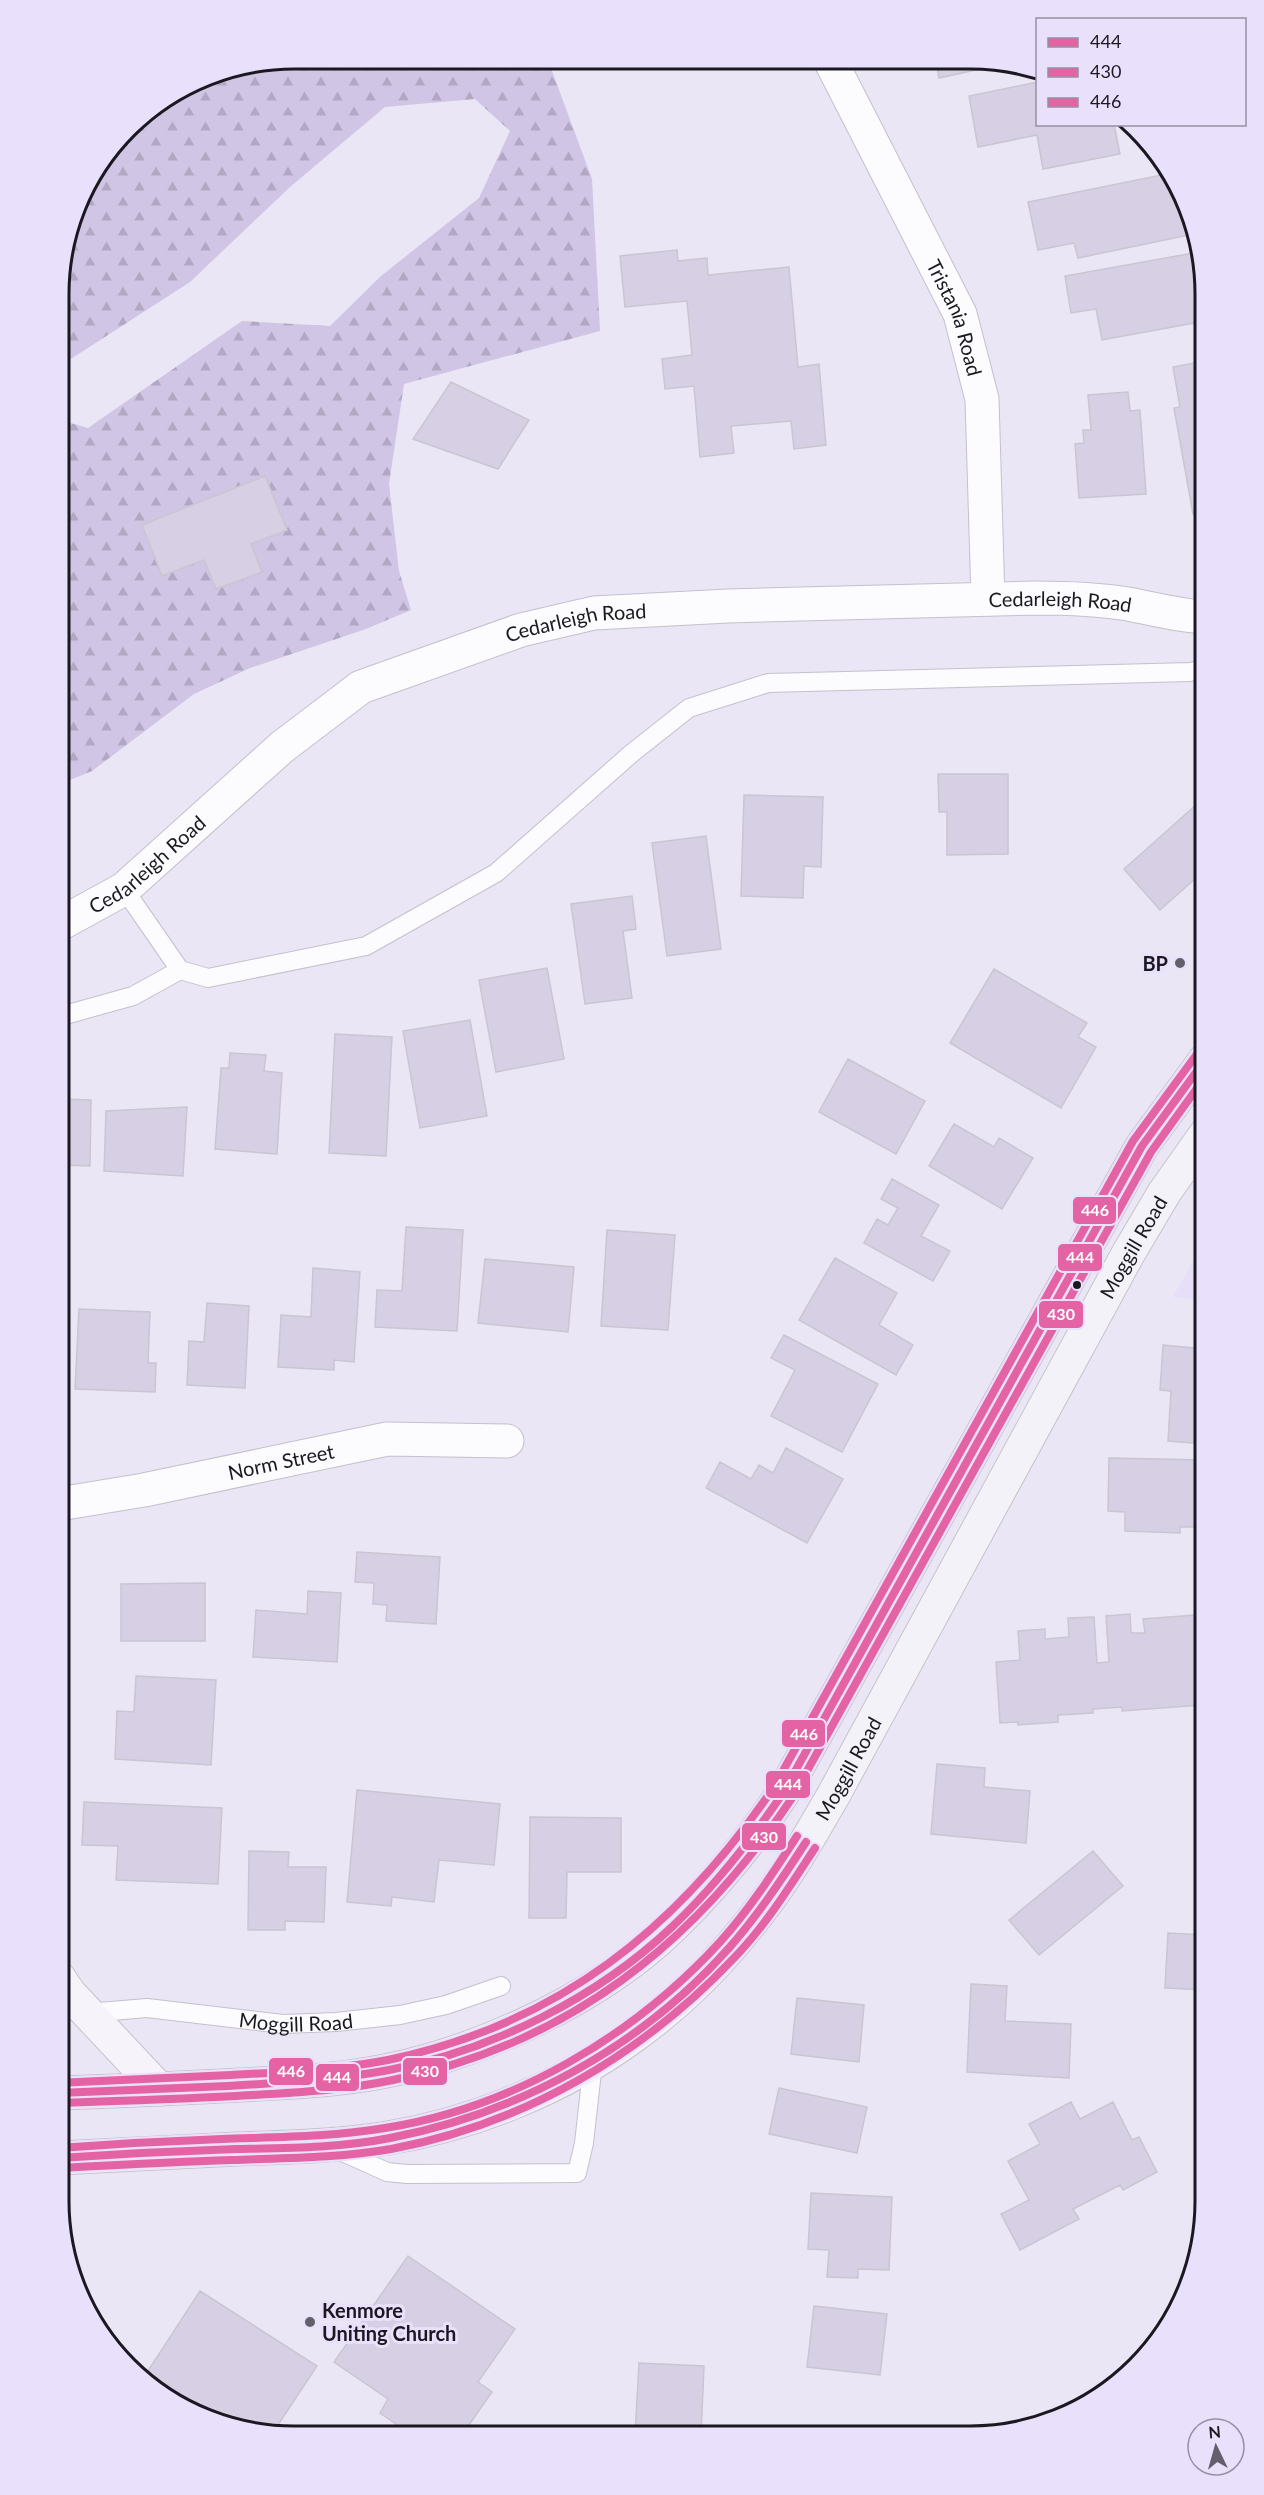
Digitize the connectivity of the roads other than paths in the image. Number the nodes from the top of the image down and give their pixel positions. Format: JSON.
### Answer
{"nodes":[{"id":1,"x":835,"y":69,"type":"edge"},
{"id":2,"x":988,"y":599,"type":"junction"},
{"id":3,"x":1195,"y":619,"type":"edge"},
{"id":4,"x":1195,"y":671,"type":"edge"},
{"id":5,"x":124,"y":889,"type":"junction"},
{"id":6,"x":69,"y":919,"type":"edge"},
{"id":7,"x":180,"y":970,"type":"junction"},
{"id":8,"x":69,"y":1014,"type":"edge"},
{"id":9,"x":1195,"y":1074,"type":"edge"},
{"id":10,"x":1195,"y":1149,"type":"edge"},
{"id":11,"x":507,"y":1442,"type":"dead end"},
{"id":12,"x":69,"y":1502,"type":"edge"},
{"id":13,"x":501,"y":1986,"type":"dead end"},
{"id":14,"x":69,"y":1990,"type":"edge"},
{"id":15,"x":87,"y":2013,"type":"junction"},
{"id":16,"x":592,"y":2063,"type":"junction"},
{"id":17,"x":159,"y":2089,"type":"junction"},
{"id":18,"x":69,"y":2093,"type":"edge"},
{"id":19,"x":327,"y":2145,"type":"junction"},
{"id":20,"x":69,"y":2157,"type":"edge"}],
"edges":[{"from":1,"to":2,"type":"street","name":"Tristania Road"},
{"from":2,"to":3,"type":"street","name":"Cedarleigh Road"},
{"from":2,"to":5,"type":"street","name":"Cedarleigh Road"},
{"from":4,"to":7,"type":"lane"},
{"from":5,"to":6,"type":"street","name":"Cedarleigh Road"},
{"from":5,"to":7,"type":"lane"},
{"from":7,"to":8,"type":"lane"},
{"from":9,"to":17,"type":"highway"},
{"from":10,"to":16,"type":"highway","name":"Moggill Road"},
{"from":11,"to":12,"type":"street","name":"Norm Street"},
{"from":13,"to":15,"type":"lane","name":"Moggill Road"},
{"from":14,"to":15,"type":"main road"},
{"from":15,"to":17,"type":"main road"},
{"from":16,"to":19,"type":"highway","name":"Moggill Road"},
{"from":16,"to":19,"type":"lane"},
{"from":17,"to":18,"type":"highway"},
{"from":19,"to":20,"type":"highway","name":"Moggill Road"}]}
